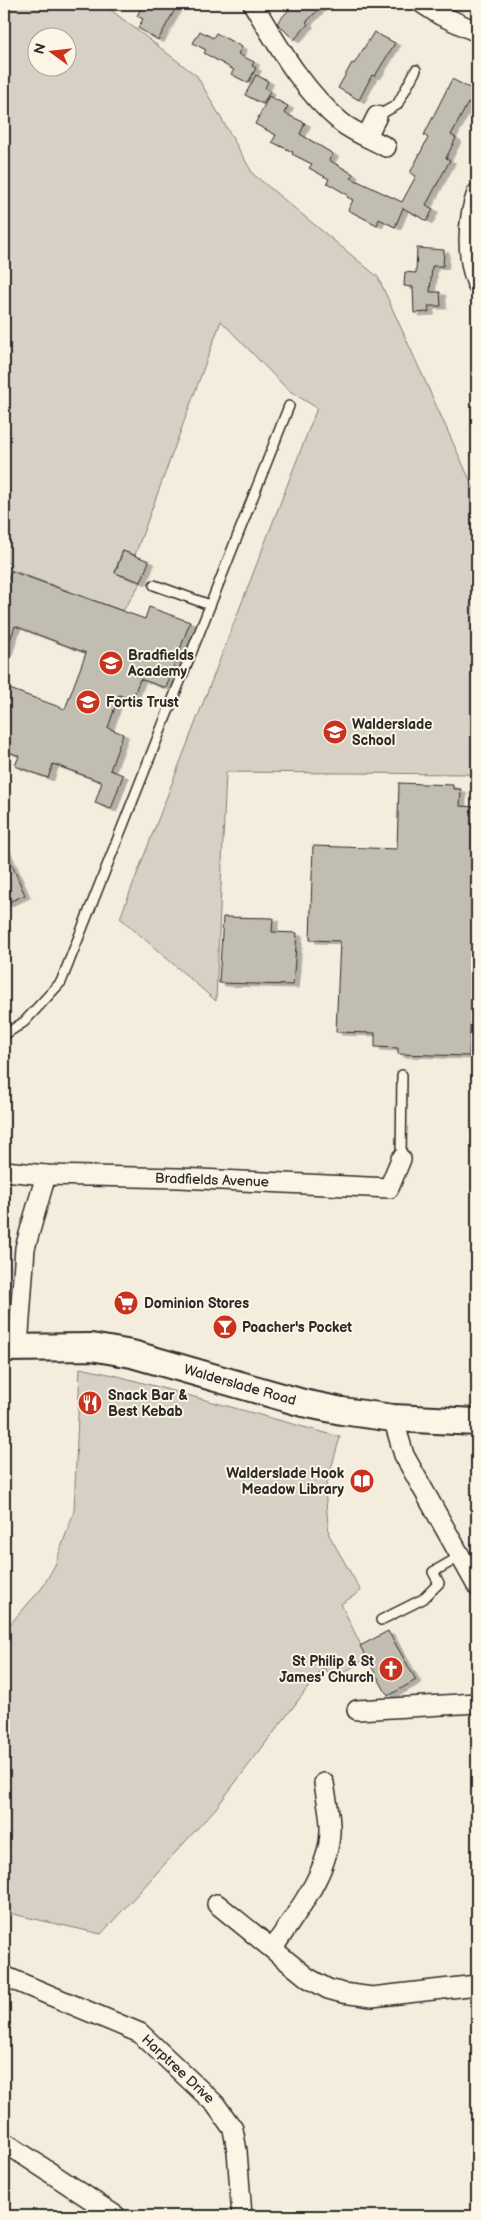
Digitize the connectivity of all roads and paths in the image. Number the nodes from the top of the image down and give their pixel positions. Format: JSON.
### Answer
{"nodes":[{"id":1,"x":253,"y":4,"type":"edge"},
{"id":2,"x":423,"y":4,"type":"edge"},
{"id":3,"x":477,"y":32,"type":"edge"},
{"id":4,"x":416,"y":70,"type":"dead end"},
{"id":5,"x":378,"y":116,"type":"joint"},
{"id":6,"x":367,"y":136,"type":"junction"},
{"id":7,"x":386,"y":147,"type":"dead end"},
{"id":8,"x":477,"y":193,"type":"edge"},
{"id":9,"x":477,"y":284,"type":"edge"},
{"id":10,"x":289,"y":406,"type":"dead end"},
{"id":11,"x":154,"y":585,"type":"dead end"},
{"id":12,"x":210,"y":606,"type":"junction"},
{"id":13,"x":4,"y":1035,"type":"edge"},
{"id":14,"x":402,"y":1075,"type":"dead end"},
{"id":15,"x":401,"y":1160,"type":"joint"},
{"id":16,"x":4,"y":1172,"type":"edge"},
{"id":17,"x":46,"y":1175,"type":"junction"},
{"id":18,"x":11,"y":1347,"type":"edge"},
{"id":19,"x":392,"y":1418,"type":"junction"},
{"id":20,"x":477,"y":1422,"type":"edge"},
{"id":21,"x":461,"y":1556,"type":"junction"},
{"id":22,"x":477,"y":1586,"type":"edge"},
{"id":23,"x":381,"y":1620,"type":"dead end"},
{"id":24,"x":477,"y":1703,"type":"edge"},
{"id":25,"x":358,"y":1710,"type":"dead end"},
{"id":26,"x":324,"y":1783,"type":"dead end"},
{"id":27,"x":217,"y":1904,"type":"dead end"},
{"id":28,"x":273,"y":1948,"type":"junction"},
{"id":29,"x":4,"y":1976,"type":"edge"},
{"id":30,"x":477,"y":1985,"type":"edge"},
{"id":31,"x":4,"y":2142,"type":"edge"},
{"id":32,"x":116,"y":2216,"type":"edge"},
{"id":33,"x":242,"y":2216,"type":"edge"}],
"edges":[{"from":1,"to":6,"type":"street"},
{"from":2,"to":3,"type":"street"},
{"from":4,"to":5,"type":"lane"},
{"from":5,"to":6,"type":"street"},
{"from":6,"to":7,"type":"street"},
{"from":8,"to":9,"type":"street"},
{"from":10,"to":12,"type":"lane"},
{"from":11,"to":12,"type":"lane"},
{"from":12,"to":13,"type":"lane"},
{"from":14,"to":15,"type":"lane"},
{"from":15,"to":17,"type":"street","name":"Bradfields Avenue"},
{"from":16,"to":17,"type":"street","name":"Bradfields Avenue"},
{"from":17,"to":18,"type":"street"},
{"from":18,"to":19,"type":"street","name":"Walderslade Road"},
{"from":19,"to":20,"type":"street","name":"Walderslade Road"},
{"from":19,"to":21,"type":"street"},
{"from":21,"to":22,"type":"street"},
{"from":21,"to":23,"type":"lane"},
{"from":24,"to":25,"type":"street"},
{"from":26,"to":28,"type":"street"},
{"from":27,"to":28,"type":"street"},
{"from":28,"to":30,"type":"street"},
{"from":29,"to":33,"type":"street","name":"Harptree Drive"},
{"from":31,"to":32,"type":"street"}]}
